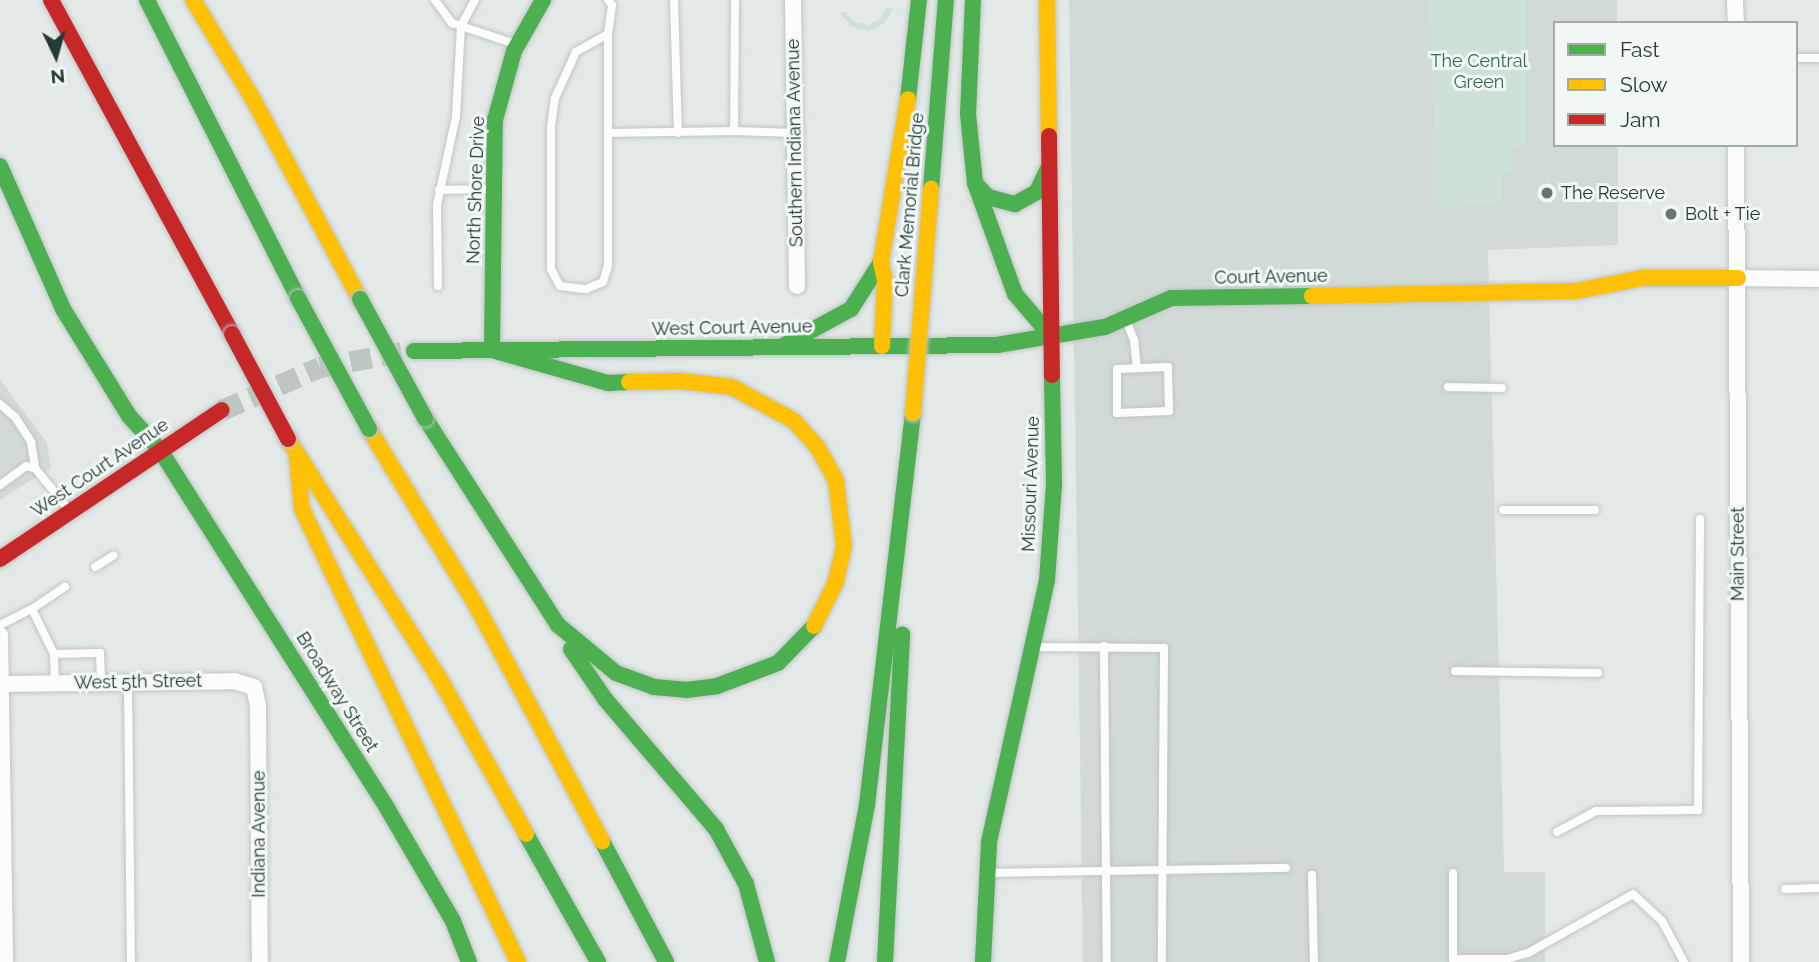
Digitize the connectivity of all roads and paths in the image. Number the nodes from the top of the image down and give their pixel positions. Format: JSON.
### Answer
{"nodes":[{"id":1,"x":51,"y":0,"type":"edge"},
{"id":2,"x":147,"y":0,"type":"edge"},
{"id":3,"x":193,"y":0,"type":"edge"},
{"id":4,"x":435,"y":0,"type":"edge"},
{"id":5,"x":475,"y":0,"type":"edge"},
{"id":6,"x":543,"y":0,"type":"edge"},
{"id":7,"x":621,"y":0,"type":"edge"},
{"id":8,"x":674,"y":0,"type":"edge"},
{"id":9,"x":735,"y":0,"type":"edge"},
{"id":10,"x":793,"y":0,"type":"edge"},
{"id":11,"x":919,"y":0,"type":"edge"},
{"id":12,"x":946,"y":0,"type":"edge"},
{"id":13,"x":973,"y":0,"type":"edge"},
{"id":14,"x":1046,"y":0,"type":"edge"},
{"id":15,"x":1735,"y":0,"type":"edge"},
{"id":16,"x":610,"y":2,"type":"edge"},
{"id":17,"x":1736,"y":21,"type":"edge"},
{"id":18,"x":461,"y":26,"type":"junction"},
{"id":19,"x":608,"y":34,"type":"junction"},
{"id":20,"x":517,"y":45,"type":"junction"},
{"id":21,"x":1798,"y":58,"type":"edge"},
{"id":22,"x":1819,"y":58,"type":"edge"},
{"id":23,"x":734,"y":131,"type":"junction"},
{"id":24,"x":608,"y":133,"type":"junction"},
{"id":25,"x":678,"y":133,"type":"junction"},
{"id":26,"x":795,"y":133,"type":"junction"},
{"id":27,"x":1736,"y":147,"type":"edge"},
{"id":28,"x":0,"y":166,"type":"edge"},
{"id":29,"x":1048,"y":168,"type":"junction"},
{"id":30,"x":975,"y":183,"type":"junction"},
{"id":31,"x":494,"y":188,"type":"junction"},
{"id":32,"x":439,"y":190,"type":"junction"},
{"id":33,"x":881,"y":262,"type":"junction"},
{"id":34,"x":1738,"y":278,"type":"junction"},
{"id":35,"x":1819,"y":279,"type":"edge"},
{"id":36,"x":438,"y":286,"type":"dead end"},
{"id":37,"x":797,"y":286,"type":"dead end"},
{"id":38,"x":1125,"y":318,"type":"junction"},
{"id":39,"x":1050,"y":335,"type":"junction"},
{"id":40,"x":882,"y":346,"type":"junction"},
{"id":41,"x":780,"y":347,"type":"junction"},
{"id":42,"x":492,"y":350,"type":"junction"},
{"id":43,"x":414,"y":351,"type":"tunnel mouth"},
{"id":44,"x":1137,"y":368,"type":"junction"},
{"id":45,"x":1448,"y":387,"type":"dead end"},
{"id":46,"x":1502,"y":388,"type":"dead end"},
{"id":47,"x":0,"y":404,"type":"edge"},
{"id":48,"x":222,"y":410,"type":"tunnel mouth"},
{"id":49,"x":913,"y":413,"type":"junction"},
{"id":50,"x":292,"y":445,"type":"junction"},
{"id":51,"x":160,"y":450,"type":"junction"},
{"id":52,"x":35,"y":468,"type":"junction"},
{"id":53,"x":0,"y":485,"type":"edge"},
{"id":54,"x":69,"y":510,"type":"junction"},
{"id":55,"x":1503,"y":510,"type":"dead end"},
{"id":56,"x":1595,"y":510,"type":"dead end"},
{"id":57,"x":1700,"y":519,"type":"dead end"},
{"id":58,"x":114,"y":555,"type":"dead end"},
{"id":59,"x":0,"y":559,"type":"edge"},
{"id":60,"x":95,"y":567,"type":"dead end"},
{"id":61,"x":526,"y":580,"type":"junction"},
{"id":62,"x":65,"y":587,"type":"dead end"},
{"id":63,"x":32,"y":609,"type":"junction"},
{"id":64,"x":0,"y":625,"type":"edge"},
{"id":65,"x":0,"y":635,"type":"edge"},
{"id":66,"x":1104,"y":646,"type":"junction"},
{"id":67,"x":1032,"y":647,"type":"junction"},
{"id":68,"x":54,"y":654,"type":"junction"},
{"id":69,"x":1455,"y":671,"type":"dead end"},
{"id":70,"x":1598,"y":673,"type":"dead end"},
{"id":71,"x":128,"y":682,"type":"junction"},
{"id":72,"x":55,"y":683,"type":"junction"},
{"id":73,"x":101,"y":683,"type":"junction"},
{"id":74,"x":1,"y":684,"type":"edge"},
{"id":75,"x":258,"y":706,"type":"joint"},
{"id":76,"x":1,"y":821,"type":"edge"},
{"id":77,"x":1557,"y":832,"type":"dead end"},
{"id":78,"x":1286,"y":868,"type":"dead end"},
{"id":79,"x":1163,"y":870,"type":"junction"},
{"id":80,"x":1106,"y":871,"type":"junction"},
{"id":81,"x":987,"y":873,"type":"junction"},
{"id":82,"x":1453,"y":873,"type":"dead end"},
{"id":83,"x":1312,"y":875,"type":"dead end"},
{"id":84,"x":1819,"y":888,"type":"edge"},
{"id":85,"x":1785,"y":889,"type":"dead end"},
{"id":86,"x":1453,"y":960,"type":"edge"},
{"id":87,"x":5,"y":962,"type":"edge"},
{"id":88,"x":131,"y":962,"type":"edge"},
{"id":89,"x":260,"y":962,"type":"edge"},
{"id":90,"x":470,"y":962,"type":"edge"},
{"id":91,"x":518,"y":962,"type":"edge"},
{"id":92,"x":598,"y":962,"type":"edge"},
{"id":93,"x":666,"y":962,"type":"edge"},
{"id":94,"x":767,"y":962,"type":"edge"},
{"id":95,"x":837,"y":962,"type":"edge"},
{"id":96,"x":885,"y":962,"type":"edge"},
{"id":97,"x":983,"y":962,"type":"edge"},
{"id":98,"x":1107,"y":962,"type":"edge"},
{"id":99,"x":1162,"y":962,"type":"edge"},
{"id":100,"x":1314,"y":962,"type":"edge"},
{"id":101,"x":1684,"y":962,"type":"edge"},
{"id":102,"x":1741,"y":962,"type":"edge"}],
"edges":[{"from":1,"to":50,"type":"main road","bridge":true},
{"from":2,"to":93,"type":"main road","bridge":true},
{"from":3,"to":61,"type":"main road","bridge":true},
{"from":4,"to":18,"type":"lane"},
{"from":5,"to":18,"type":"lane"},
{"from":6,"to":20,"type":"main road","name":"North Shore Drive"},
{"from":7,"to":16,"type":"lane"},
{"from":8,"to":25,"type":"lane"},
{"from":9,"to":23,"type":"lane"},
{"from":10,"to":26,"type":"street","name":"Southern Indiana Avenue"},
{"from":11,"to":33,"type":"main road"},
{"from":12,"to":49,"type":"main road","name":"Clark Memorial Bridge","bridge":true},
{"from":13,"to":30,"type":"main road"},
{"from":14,"to":29,"type":"main road","name":"Missouri Avenue"},
{"from":15,"to":17,"type":"street"},
{"from":16,"to":19,"type":"lane"},
{"from":18,"to":20,"type":"lane"},
{"from":18,"to":32,"type":"lane"},
{"from":19,"to":24,"type":"lane"},
{"from":19,"to":24,"type":"lane"},
{"from":20,"to":31,"type":"main road","name":"North Shore Drive"},
{"from":21,"to":22,"type":"lane"},
{"from":23,"to":25,"type":"lane"},
{"from":23,"to":26,"type":"lane"},
{"from":24,"to":25,"type":"lane"},
{"from":26,"to":37,"type":"street","name":"Southern Indiana Avenue"},
{"from":27,"to":34,"type":"street","name":"Main Street"},
{"from":28,"to":51,"type":"main road","name":"Broadway Street"},
{"from":29,"to":30,"type":"main road"},
{"from":29,"to":39,"type":"main road","name":"Missouri Avenue"},
{"from":30,"to":39,"type":"main road"},
{"from":31,"to":32,"type":"lane"},
{"from":31,"to":42,"type":"main road","name":"North Shore Drive"},
{"from":32,"to":36,"type":"lane"},
{"from":33,"to":40,"type":"main road"},
{"from":33,"to":41,"type":"main road"},
{"from":34,"to":35,"type":"street"},
{"from":34,"to":38,"type":"main road","name":"Court Avenue"},
{"from":34,"to":102,"type":"street","name":"Main Street"},
{"from":38,"to":39,"type":"main road","name":"Court Avenue"},
{"from":38,"to":44,"type":"lane"},
{"from":39,"to":40,"type":"main road","name":"West Court Avenue"},
{"from":39,"to":67,"type":"main road","name":"Missouri Avenue"},
{"from":40,"to":41,"type":"main road","name":"West Court Avenue"},
{"from":41,"to":42,"type":"main road","name":"West Court Avenue"},
{"from":42,"to":43,"type":"main road","name":"West Court Avenue"},
{"from":42,"to":61,"type":"main road"},
{"from":44,"to":44,"type":"lane"},
{"from":45,"to":46,"type":"lane"},
{"from":47,"to":52,"type":"lane"},
{"from":48,"to":51,"type":"main road","name":"West Court Avenue"},
{"from":49,"to":95,"type":"main road"},
{"from":49,"to":96,"type":"main road"},
{"from":50,"to":91,"type":"main road"},
{"from":50,"to":92,"type":"main road"},
{"from":51,"to":54,"type":"main road","name":"West Court Avenue"},
{"from":51,"to":90,"type":"main road","name":"Broadway Street"},
{"from":52,"to":53,"type":"lane"},
{"from":52,"to":54,"type":"lane"},
{"from":54,"to":59,"type":"main road","name":"West Court Avenue"},
{"from":55,"to":56,"type":"lane"},
{"from":57,"to":77,"type":"lane"},
{"from":58,"to":60,"type":"lane"},
{"from":61,"to":94,"type":"main road"},
{"from":62,"to":63,"type":"lane"},
{"from":63,"to":64,"type":"lane"},
{"from":63,"to":68,"type":"lane"},
{"from":65,"to":74,"type":"street"},
{"from":66,"to":67,"type":"lane"},
{"from":66,"to":79,"type":"lane"},
{"from":66,"to":80,"type":"lane"},
{"from":67,"to":81,"type":"main road","name":"Missouri Avenue"},
{"from":68,"to":72,"type":"lane"},
{"from":68,"to":73,"type":"lane"},
{"from":69,"to":70,"type":"lane"},
{"from":71,"to":73,"type":"street","name":"West 5th Street"},
{"from":71,"to":75,"type":"street","name":"West 5th Street"},
{"from":71,"to":88,"type":"lane"},
{"from":72,"to":73,"type":"street","name":"West 5th Street"},
{"from":72,"to":74,"type":"street","name":"West 5th Street"},
{"from":74,"to":76,"type":"street"},
{"from":75,"to":89,"type":"street","name":"Indiana Avenue"},
{"from":76,"to":87,"type":"street"},
{"from":78,"to":79,"type":"lane"},
{"from":79,"to":80,"type":"lane"},
{"from":79,"to":99,"type":"lane"},
{"from":80,"to":81,"type":"lane"},
{"from":80,"to":98,"type":"lane"},
{"from":81,"to":97,"type":"main road","name":"Missouri Avenue"},
{"from":82,"to":86,"type":"lane"},
{"from":83,"to":100,"type":"lane"},
{"from":84,"to":85,"type":"lane"},
{"from":86,"to":101,"type":"lane"}]}
